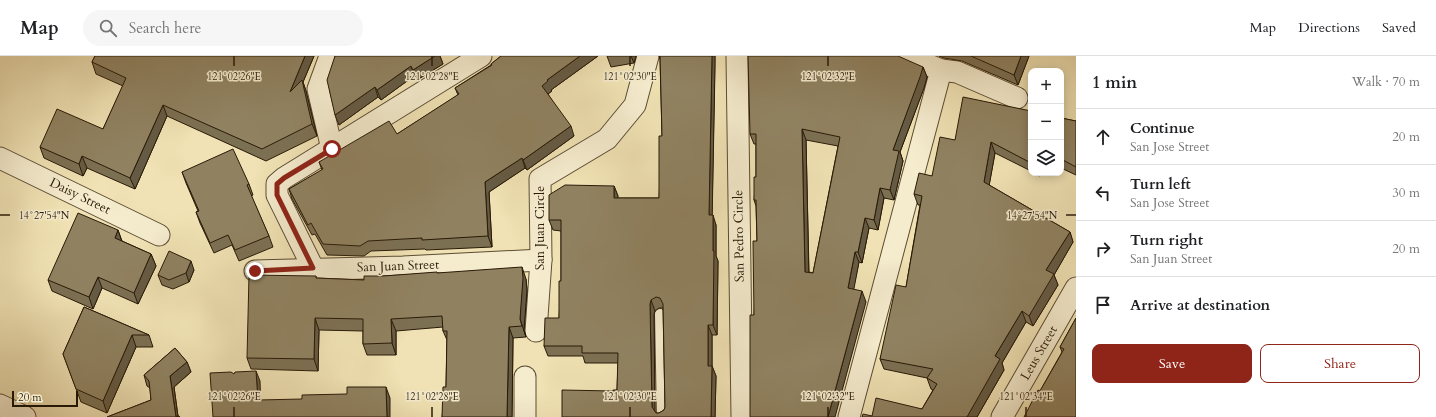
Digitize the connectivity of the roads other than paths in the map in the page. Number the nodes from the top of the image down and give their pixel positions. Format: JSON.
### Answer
{"nodes":[{"id":1,"x":330,"y":56,"type":"edge"},
{"id":2,"x":482,"y":56,"type":"edge"},
{"id":3,"x":648,"y":56,"type":"edge"},
{"id":4,"x":737,"y":56,"type":"edge"},
{"id":5,"x":906,"y":56,"type":"edge"},
{"id":6,"x":941,"y":70,"type":"junction"},
{"id":7,"x":1017,"y":98,"type":"dead end"},
{"id":8,"x":332,"y":149,"type":"junction"},
{"id":9,"x":0,"y":158,"type":"edge"},
{"id":10,"x":159,"y":235,"type":"dead end"},
{"id":11,"x":541,"y":260,"type":"junction"},
{"id":12,"x":313,"y":268,"type":"junction"},
{"id":13,"x":255,"y":271,"type":"dead end"},
{"id":14,"x":1076,"y":288,"type":"edge"},
{"id":15,"x":660,"y":314,"type":"dead end"},
{"id":16,"x":536,"y":331,"type":"dead end"},
{"id":17,"x":525,"y":377,"type":"dead end"},
{"id":18,"x":0,"y":405,"type":"edge"},
{"id":19,"x":25,"y":417,"type":"edge"},
{"id":20,"x":524,"y":417,"type":"edge"},
{"id":21,"x":662,"y":417,"type":"edge"},
{"id":22,"x":742,"y":417,"type":"edge"},
{"id":23,"x":849,"y":417,"type":"edge"},
{"id":24,"x":1002,"y":417,"type":"edge"}],
"edges":[{"from":1,"to":8,"type":"street"},
{"from":2,"to":8,"type":"street"},
{"from":3,"to":11,"type":"street","name":"San Juan Circle"},
{"from":4,"to":22,"type":"street","name":"San Pedro Circle"},
{"from":5,"to":6,"type":"street"},
{"from":6,"to":7,"type":"street"},
{"from":6,"to":23,"type":"street"},
{"from":8,"to":12,"type":"street"},
{"from":9,"to":10,"type":"street","name":"Daisy Street"},
{"from":11,"to":12,"type":"street","name":"San Juan Street"},
{"from":11,"to":16,"type":"street","name":"San Juan Circle"},
{"from":12,"to":13,"type":"street","name":"San Juan Street"},
{"from":14,"to":24,"type":"street","name":"Leus Street"},
{"from":15,"to":21,"type":"lane"},
{"from":17,"to":20,"type":"street"},
{"from":18,"to":19,"type":"street"}]}
